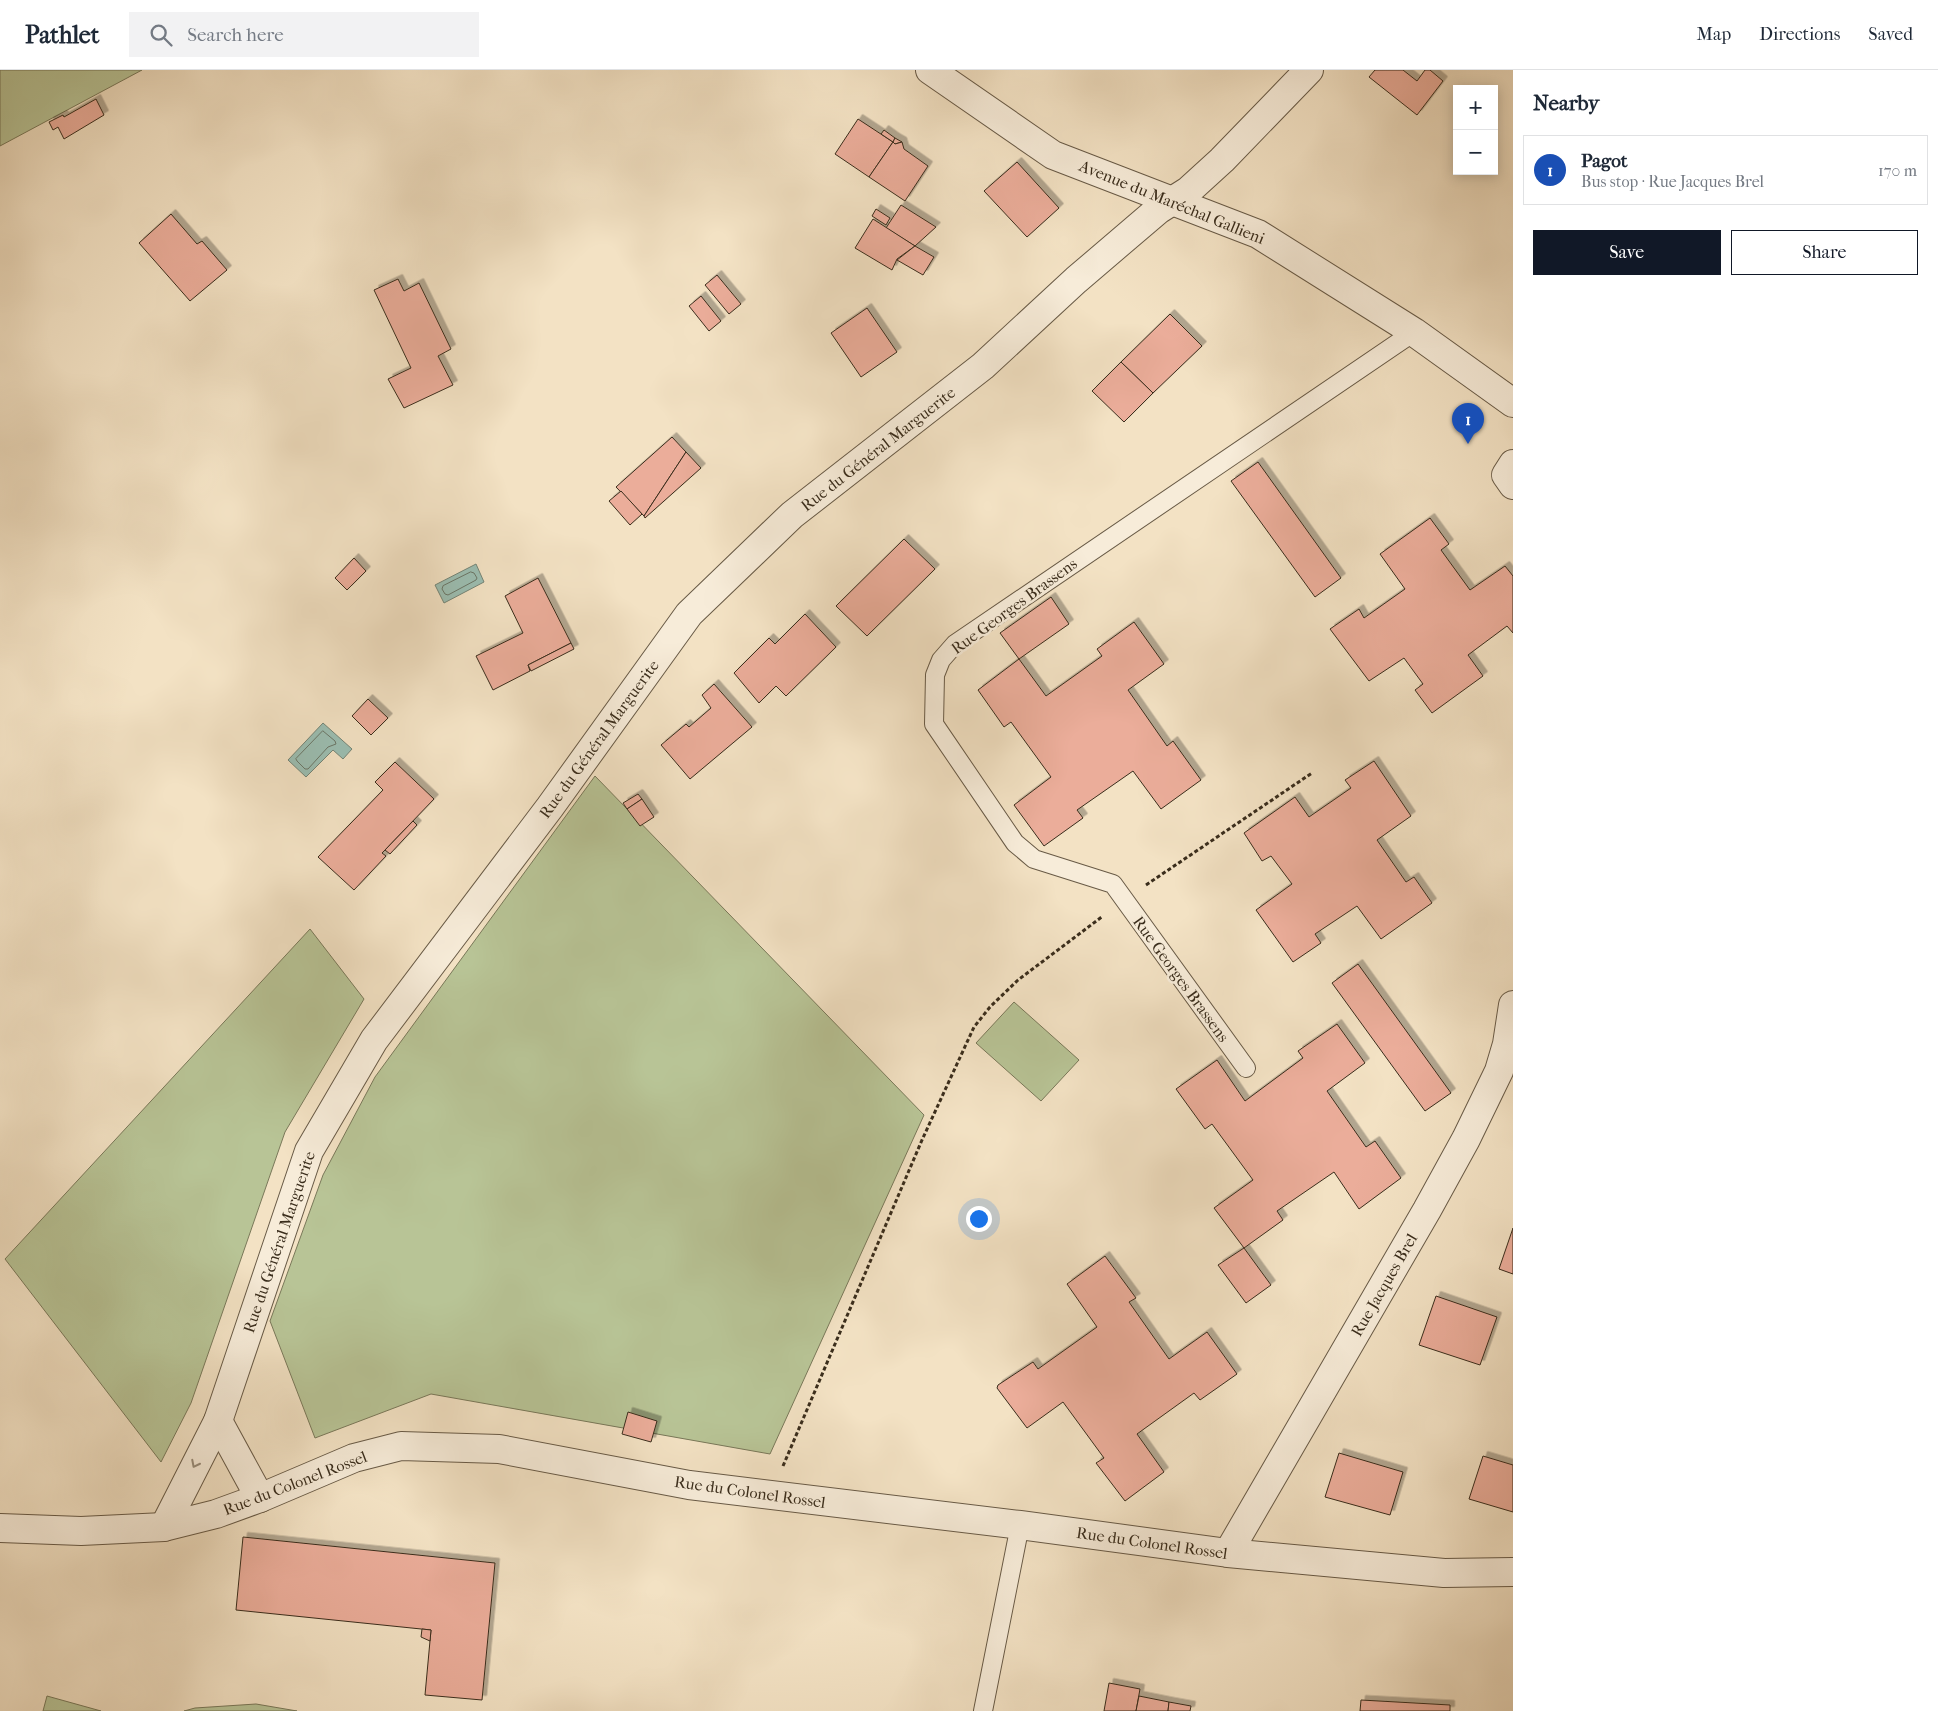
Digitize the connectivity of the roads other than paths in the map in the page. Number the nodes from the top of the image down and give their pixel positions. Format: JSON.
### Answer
{"nodes":[{"id":1,"x":930,"y":70,"type":"edge"},
{"id":2,"x":1308,"y":70,"type":"edge"},
{"id":3,"x":1172,"y":202,"type":"junction"},
{"id":4,"x":1414,"y":332,"type":"junction"},
{"id":5,"x":1513,"y":403,"type":"edge"},
{"id":6,"x":1513,"y":464,"type":"edge"},
{"id":7,"x":1513,"y":485,"type":"edge"},
{"id":8,"x":1513,"y":1005,"type":"edge"},
{"id":9,"x":1246,"y":1068,"type":"dead end"},
{"id":10,"x":218,"y":1421,"type":"junction"},
{"id":11,"x":260,"y":1498,"type":"junction"},
{"id":12,"x":1020,"y":1525,"type":"junction"},
{"id":13,"x":164,"y":1527,"type":"junction"},
{"id":14,"x":0,"y":1528,"type":"edge"},
{"id":15,"x":1228,"y":1553,"type":"junction"},
{"id":16,"x":1513,"y":1572,"type":"edge"},
{"id":17,"x":984,"y":1711,"type":"edge"}],
"edges":[{"from":1,"to":3,"type":"street","name":"Avenue du Maréchal Gallieni"},
{"from":2,"to":3,"type":"street","name":"Rue du Général Marguerite"},
{"from":3,"to":4,"type":"street","name":"Avenue du Maréchal Gallieni"},
{"from":3,"to":10,"type":"street","name":"Rue du Général Marguerite"},
{"from":4,"to":5,"type":"street","name":"Avenue du Maréchal Gallieni"},
{"from":4,"to":9,"type":"lane","name":"Rue Georges Brassens"},
{"from":6,"to":7,"type":"street"},
{"from":8,"to":15,"type":"street","name":"Rue Jacques Brel"},
{"from":10,"to":11,"type":"street"},
{"from":10,"to":13,"type":"street","name":"Rue du Général Marguerite","one_way":true},
{"from":11,"to":12,"type":"street","name":"Rue du Colonel Rossel"},
{"from":11,"to":13,"type":"street","name":"Rue du Colonel Rossel"},
{"from":12,"to":15,"type":"street","name":"Rue du Colonel Rossel"},
{"from":12,"to":17,"type":"lane"},
{"from":13,"to":14,"type":"street","name":"Rue du Colonel Rossel"},
{"from":15,"to":16,"type":"street","name":"Rue du Colonel Rossel"}]}
